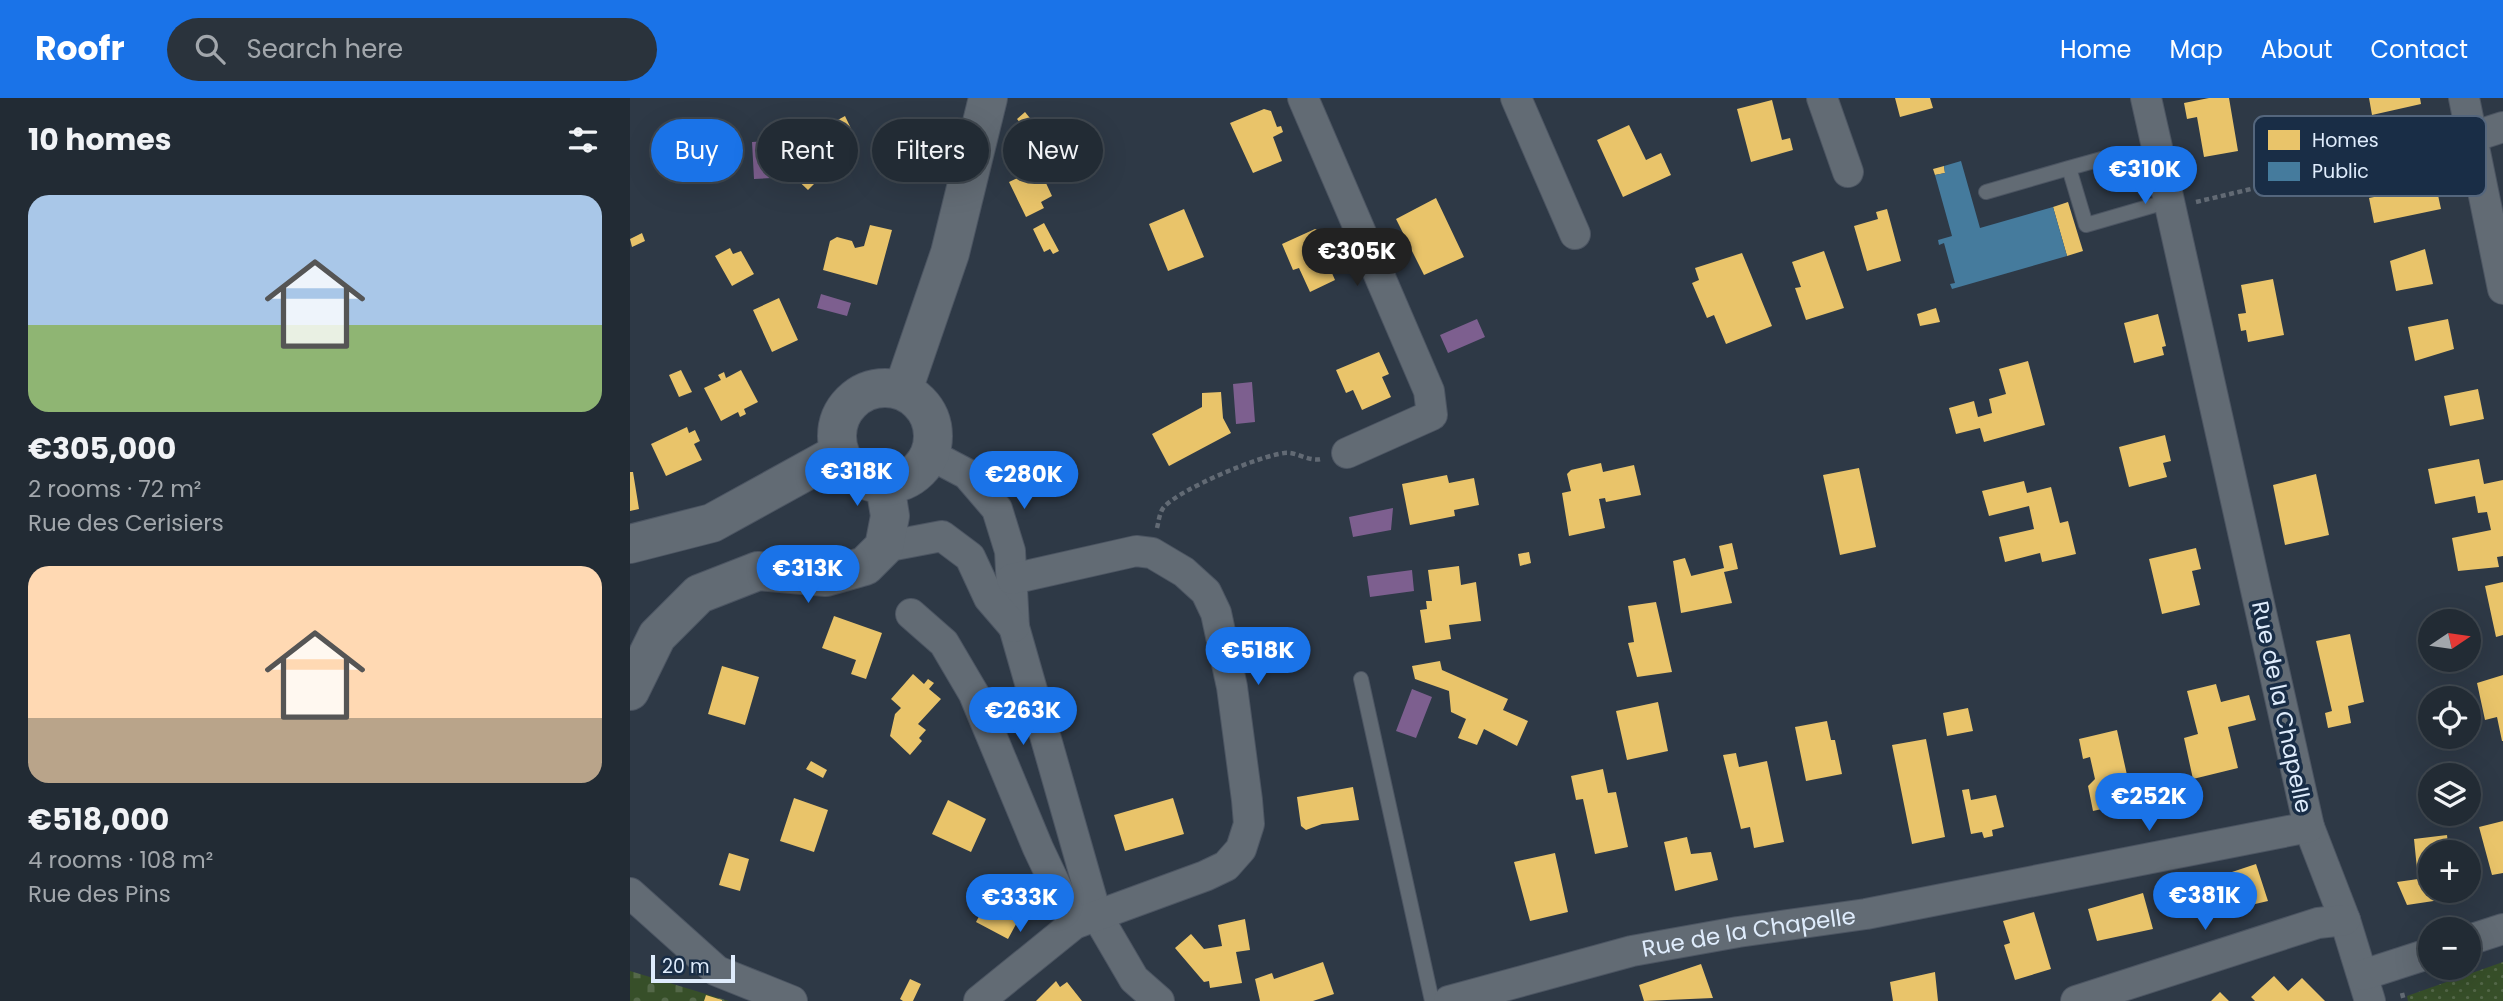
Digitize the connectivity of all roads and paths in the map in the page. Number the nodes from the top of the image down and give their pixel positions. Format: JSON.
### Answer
{"nodes":[{"id":1,"x":989,"y":98,"type":"edge"},
{"id":2,"x":1303,"y":98,"type":"edge"},
{"id":3,"x":1516,"y":98,"type":"edge"},
{"id":4,"x":1822,"y":98,"type":"edge"},
{"id":5,"x":2146,"y":98,"type":"edge"},
{"id":6,"x":2464,"y":98,"type":"edge"},
{"id":7,"x":2468,"y":116,"type":"edge"},
{"id":8,"x":2503,"y":127,"type":"edge"},
{"id":9,"x":2486,"y":132,"type":"edge"},
{"id":10,"x":2116,"y":155,"type":"dead end"},
{"id":11,"x":2069,"y":168,"type":"junction"},
{"id":12,"x":1848,"y":172,"type":"dead end"},
{"id":13,"x":2254,"y":185,"type":"edge"},
{"id":14,"x":1986,"y":192,"type":"dead end"},
{"id":15,"x":2484,"y":196,"type":"edge"},
{"id":16,"x":2170,"y":204,"type":"junction"},
{"id":17,"x":1575,"y":234,"type":"dead end"},
{"id":18,"x":2503,"y":289,"type":"edge"},
{"id":19,"x":903,"y":390,"type":"junction"},
{"id":20,"x":839,"y":453,"type":"junction"},
{"id":21,"x":1347,"y":453,"type":"joint"},
{"id":22,"x":931,"y":455,"type":"junction"},
{"id":23,"x":885,"y":485,"type":"junction"},
{"id":24,"x":630,"y":544,"type":"edge"},
{"id":25,"x":884,"y":547,"type":"junction"},
{"id":26,"x":1152,"y":553,"type":"junction"},
{"id":27,"x":1012,"y":579,"type":"junction"},
{"id":28,"x":911,"y":614,"type":"dead end"},
{"id":29,"x":1014,"y":626,"type":"junction"},
{"id":30,"x":643,"y":628,"type":"edge"},
{"id":31,"x":1361,"y":679,"type":"dead end"},
{"id":32,"x":630,"y":691,"type":"edge"},
{"id":33,"x":2309,"y":827,"type":"junction"},
{"id":34,"x":630,"y":893,"type":"edge"},
{"id":35,"x":1085,"y":919,"type":"junction"},
{"id":36,"x":2346,"y":920,"type":"junction"},
{"id":37,"x":2503,"y":929,"type":"edge"},
{"id":38,"x":2481,"y":936,"type":"edge"},
{"id":39,"x":2418,"y":960,"type":"edge"},
{"id":40,"x":2366,"y":988,"type":"edge"},
{"id":41,"x":2402,"y":993,"type":"dead end"},
{"id":42,"x":792,"y":1001,"type":"edge"},
{"id":43,"x":979,"y":1001,"type":"edge"},
{"id":44,"x":1159,"y":1001,"type":"edge"},
{"id":45,"x":1432,"y":1001,"type":"edge"},
{"id":46,"x":1449,"y":1001,"type":"edge"},
{"id":47,"x":2076,"y":1001,"type":"edge"},
{"id":48,"x":2404,"y":1001,"type":"edge"}],
"edges":[{"from":1,"to":19,"type":"main road"},
{"from":2,"to":21,"type":"street"},
{"from":3,"to":17,"type":"street"},
{"from":4,"to":12,"type":"street"},
{"from":5,"to":16,"type":"street","name":"Rue de la Chapelle"},
{"from":6,"to":7,"type":"street"},
{"from":8,"to":9,"type":"street"},
{"from":10,"to":11,"type":"lane"},
{"from":11,"to":14,"type":"lane"},
{"from":11,"to":16,"type":"lane"},
{"from":13,"to":16,"type":"path"},
{"from":15,"to":18,"type":"street"},
{"from":16,"to":33,"type":"street","name":"Rue de la Chapelle"},
{"from":19,"to":20,"type":"main road"},
{"from":19,"to":22,"type":"main road"},
{"from":20,"to":23,"type":"main road"},
{"from":20,"to":24,"type":"main road"},
{"from":21,"to":26,"type":"path"},
{"from":22,"to":23,"type":"main road"},
{"from":22,"to":27,"type":"street"},
{"from":23,"to":25,"type":"main road"},
{"from":25,"to":29,"type":"street"},
{"from":25,"to":30,"type":"main road"},
{"from":26,"to":27,"type":"street"},
{"from":26,"to":35,"type":"street"},
{"from":27,"to":29,"type":"street"},
{"from":28,"to":35,"type":"street"},
{"from":29,"to":35,"type":"street"},
{"from":30,"to":32,"type":"main road"},
{"from":31,"to":45,"type":"lane"},
{"from":33,"to":36,"type":"street"},
{"from":33,"to":46,"type":"street","name":"Rue de la Chapelle"},
{"from":34,"to":42,"type":"street"},
{"from":35,"to":43,"type":"street"},
{"from":35,"to":44,"type":"street"},
{"from":36,"to":40,"type":"street"},
{"from":36,"to":47,"type":"street"},
{"from":37,"to":38,"type":"street"},
{"from":39,"to":40,"type":"street"},
{"from":41,"to":48,"type":"path"}]}
